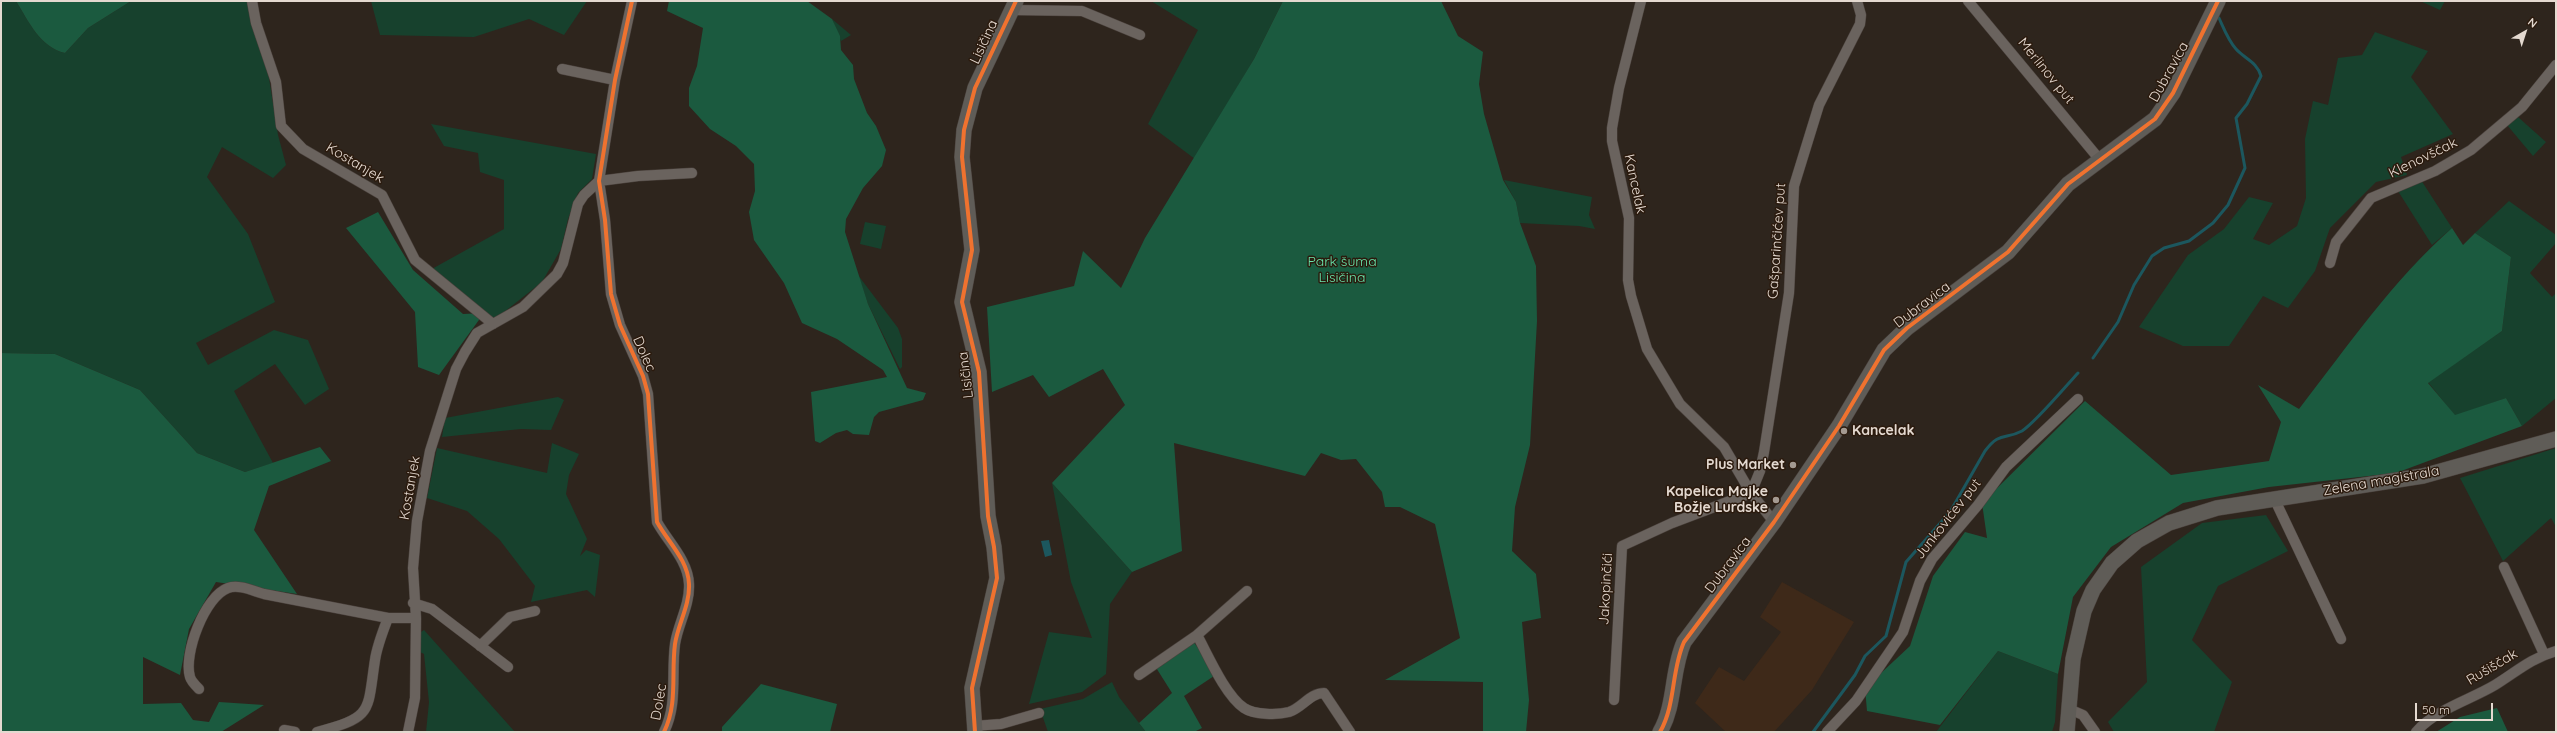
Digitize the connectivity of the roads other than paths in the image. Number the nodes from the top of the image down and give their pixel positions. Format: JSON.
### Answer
{"nodes":[{"id":1,"x":252,"y":1,"type":"edge"},
{"id":2,"x":632,"y":1,"type":"edge"},
{"id":3,"x":1641,"y":1,"type":"edge"},
{"id":4,"x":1856,"y":1,"type":"edge"},
{"id":5,"x":1968,"y":1,"type":"edge"},
{"id":6,"x":2218,"y":1,"type":"edge"},
{"id":7,"x":1014,"y":6,"type":"edge"},
{"id":8,"x":1140,"y":35,"type":"dead end"},
{"id":9,"x":2556,"y":65,"type":"edge"},
{"id":10,"x":562,"y":69,"type":"dead end"},
{"id":11,"x":615,"y":80,"type":"junction"},
{"id":12,"x":2100,"y":160,"type":"junction"},
{"id":13,"x":692,"y":172,"type":"dead end"},
{"id":14,"x":599,"y":181,"type":"junction"},
{"id":15,"x":2330,"y":263,"type":"dead end"},
{"id":16,"x":492,"y":324,"type":"junction"},
{"id":17,"x":2078,"y":399,"type":"dead end"},
{"id":18,"x":2556,"y":439,"type":"edge"},
{"id":19,"x":1751,"y":493,"type":"junction"},
{"id":20,"x":2274,"y":498,"type":"junction"},
{"id":21,"x":1774,"y":522,"type":"junction"},
{"id":22,"x":2504,"y":567,"type":"dead end"},
{"id":23,"x":1247,"y":591,"type":"dead end"},
{"id":24,"x":414,"y":603,"type":"junction"},
{"id":25,"x":535,"y":611,"type":"dead end"},
{"id":26,"x":388,"y":618,"type":"junction"},
{"id":27,"x":416,"y":618,"type":"junction"},
{"id":28,"x":1197,"y":635,"type":"junction"},
{"id":29,"x":2341,"y":638,"type":"dead end"},
{"id":30,"x":480,"y":646,"type":"junction"},
{"id":31,"x":2556,"y":652,"type":"edge"},
{"id":32,"x":2544,"y":654,"type":"junction"},
{"id":33,"x":508,"y":667,"type":"dead end"},
{"id":34,"x":1139,"y":675,"type":"dead end"},
{"id":35,"x":198,"y":689,"type":"dead end"},
{"id":36,"x":1614,"y":700,"type":"dead end"},
{"id":37,"x":2069,"y":709,"type":"junction"},
{"id":38,"x":1039,"y":713,"type":"dead end"},
{"id":39,"x":974,"y":729,"type":"edge"},
{"id":40,"x":284,"y":730,"type":"dead end"},
{"id":41,"x":295,"y":732,"type":"edge"},
{"id":42,"x":317,"y":732,"type":"edge"},
{"id":43,"x":408,"y":732,"type":"edge"},
{"id":44,"x":664,"y":732,"type":"edge"},
{"id":45,"x":1350,"y":732,"type":"edge"},
{"id":46,"x":1660,"y":732,"type":"edge"},
{"id":47,"x":1827,"y":732,"type":"edge"},
{"id":48,"x":2067,"y":732,"type":"edge"},
{"id":49,"x":2095,"y":732,"type":"edge"},
{"id":50,"x":2416,"y":732,"type":"edge"}],
"edges":[{"from":1,"to":16,"type":"street","name":"Kostanjek"},
{"from":2,"to":11,"type":"street","name":"Dolec"},
{"from":3,"to":19,"type":"street","name":"Kancelak"},
{"from":4,"to":19,"type":"street","name":"Gašparinčićev put"},
{"from":5,"to":12,"type":"street","name":"Merlinov put"},
{"from":6,"to":12,"type":"street","name":"Dubravica"},
{"from":7,"to":8,"type":"street","name":"Lisičina"},
{"from":7,"to":39,"type":"street","name":"Lisičina"},
{"from":9,"to":15,"type":"street","name":"Klenovščak"},
{"from":10,"to":11,"type":"street"},
{"from":11,"to":14,"type":"street","name":"Dolec"},
{"from":12,"to":21,"type":"street","name":"Dubravica"},
{"from":13,"to":14,"type":"street"},
{"from":14,"to":16,"type":"street","name":"Kostanjek"},
{"from":14,"to":44,"type":"street","name":"Dolec"},
{"from":16,"to":24,"type":"street","name":"Kostanjek"},
{"from":17,"to":47,"type":"street","name":"Junkovićev put"},
{"from":18,"to":20,"type":"street","name":"Zelena magistrala"},
{"from":19,"to":21,"type":"street","name":"Kancelak"},
{"from":19,"to":36,"type":"street","name":"Jakopinčići"},
{"from":20,"to":29,"type":"street"},
{"from":20,"to":37,"type":"street","name":"Zelena magistrala"},
{"from":21,"to":46,"type":"street","name":"Dubravica"},
{"from":22,"to":32,"type":"street"},
{"from":23,"to":28,"type":"street"},
{"from":24,"to":27,"type":"street","name":"Kostanjek"},
{"from":24,"to":30,"type":"street"},
{"from":25,"to":30,"type":"street"},
{"from":26,"to":27,"type":"street"},
{"from":26,"to":35,"type":"street"},
{"from":26,"to":42,"type":"street"},
{"from":27,"to":43,"type":"street","name":"Kostanjek"},
{"from":28,"to":34,"type":"street"},
{"from":28,"to":45,"type":"street"},
{"from":30,"to":33,"type":"street"},
{"from":31,"to":32,"type":"street","name":"Rušiščak"},
{"from":32,"to":50,"type":"street","name":"Rušiščak"},
{"from":37,"to":48,"type":"street","name":"Zelena magistrala"},
{"from":37,"to":49,"type":"street"},
{"from":38,"to":39,"type":"street"},
{"from":40,"to":41,"type":"street"}]}
